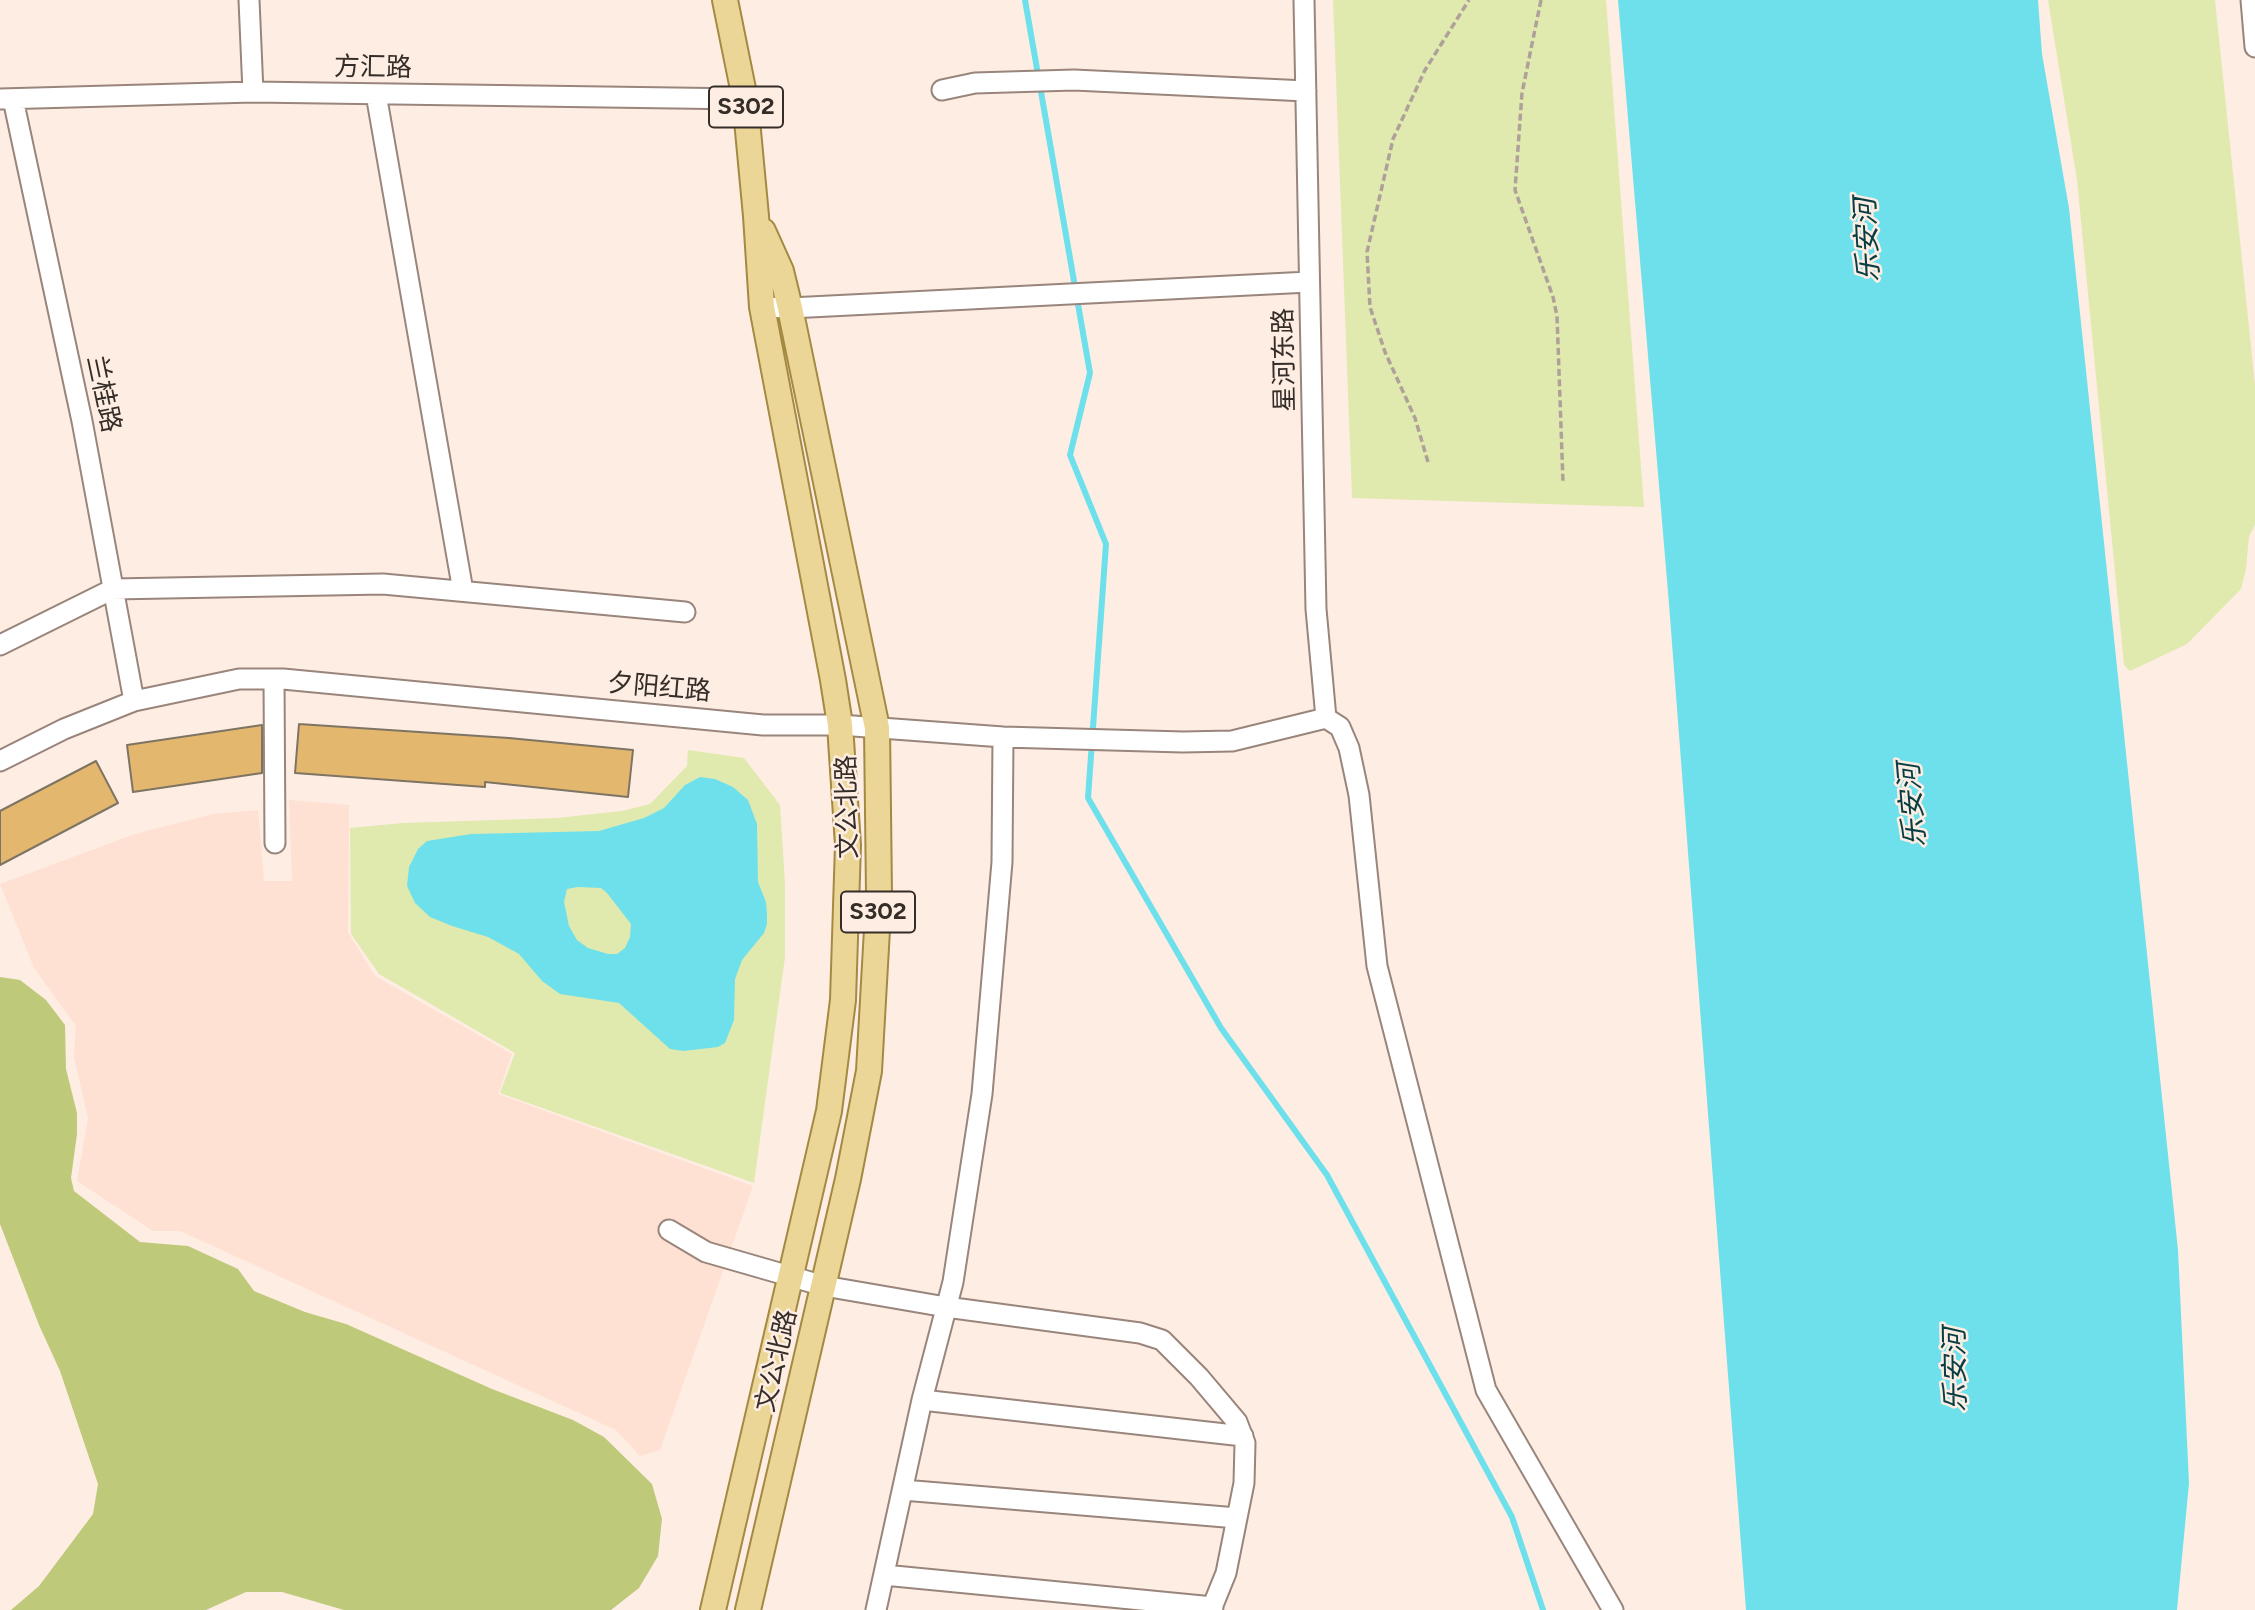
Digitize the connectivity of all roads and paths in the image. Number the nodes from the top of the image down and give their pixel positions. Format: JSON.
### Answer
{"nodes":[{"id":1,"x":249,"y":0,"type":"edge"},
{"id":2,"x":725,"y":0,"type":"edge"},
{"id":3,"x":1304,"y":0,"type":"edge"},
{"id":4,"x":1469,"y":0,"type":"edge"},
{"id":5,"x":1541,"y":0,"type":"edge"},
{"id":6,"x":2251,"y":0,"type":"edge"},
{"id":7,"x":2255,"y":47,"type":"edge"},
{"id":8,"x":942,"y":90,"type":"dead end"},
{"id":9,"x":1306,"y":91,"type":"junction"},
{"id":10,"x":253,"y":92,"type":"junction"},
{"id":11,"x":376,"y":94,"type":"junction"},
{"id":12,"x":7,"y":99,"type":"edge"},
{"id":13,"x":745,"y":99,"type":"junction"},
{"id":14,"x":756,"y":216,"type":"junction"},
{"id":15,"x":1310,"y":282,"type":"junction"},
{"id":16,"x":762,"y":307,"type":"junction"},
{"id":17,"x":790,"y":308,"type":"junction"},
{"id":18,"x":1428,"y":462,"type":"dead end"},
{"id":19,"x":1563,"y":482,"type":"dead end"},
{"id":20,"x":113,"y":589,"type":"junction"},
{"id":21,"x":463,"y":591,"type":"junction"},
{"id":22,"x":685,"y":612,"type":"dead end"},
{"id":23,"x":0,"y":645,"type":"edge"},
{"id":24,"x":274,"y":680,"type":"junction"},
{"id":25,"x":134,"y":701,"type":"junction"},
{"id":26,"x":1326,"y":718,"type":"junction"},
{"id":27,"x":840,"y":725,"type":"junction"},
{"id":28,"x":877,"y":728,"type":"junction"},
{"id":29,"x":1003,"y":737,"type":"junction"},
{"id":30,"x":0,"y":761,"type":"edge"},
{"id":31,"x":275,"y":843,"type":"dead end"},
{"id":32,"x":669,"y":1230,"type":"dead end"},
{"id":33,"x":792,"y":1277,"type":"junction"},
{"id":34,"x":824,"y":1286,"type":"junction"},
{"id":35,"x":946,"y":1307,"type":"junction"},
{"id":36,"x":922,"y":1400,"type":"junction"},
{"id":37,"x":1243,"y":1436,"type":"junction"},
{"id":38,"x":903,"y":1490,"type":"junction"},
{"id":39,"x":1237,"y":1518,"type":"junction"},
{"id":40,"x":884,"y":1574,"type":"junction"},
{"id":41,"x":1212,"y":1609,"type":"edge"},
{"id":42,"x":713,"y":1610,"type":"edge"},
{"id":43,"x":748,"y":1610,"type":"edge"},
{"id":44,"x":876,"y":1610,"type":"edge"},
{"id":45,"x":1614,"y":1610,"type":"edge"}],
"edges":[{"from":1,"to":10,"type":"street"},
{"from":2,"to":13,"type":"main road","name":"文公北路","number":"S302"},
{"from":3,"to":9,"type":"street","name":"星河东路"},
{"from":4,"to":18,"type":"path"},
{"from":5,"to":19,"type":"path"},
{"from":6,"to":7,"type":"street"},
{"from":8,"to":9,"type":"street"},
{"from":9,"to":15,"type":"street","name":"星河东路"},
{"from":10,"to":11,"type":"street","name":"方汇路"},
{"from":10,"to":12,"type":"street","name":"方汇路"},
{"from":11,"to":13,"type":"street","name":"方汇路"},
{"from":11,"to":21,"type":"street"},
{"from":12,"to":20,"type":"street","name":"兰桂路"},
{"from":13,"to":14,"type":"main road","name":"文公北路","number":"S302"},
{"from":14,"to":16,"type":"main road","name":"文公北路","number":"S302"},
{"from":14,"to":17,"type":"main road","name":"文公北路","number":"S302"},
{"from":15,"to":17,"type":"street"},
{"from":15,"to":26,"type":"street","name":"星河东路"},
{"from":16,"to":17,"type":"street"},
{"from":16,"to":27,"type":"main road","name":"文公北路","number":"S302"},
{"from":17,"to":28,"type":"main road","name":"文公北路","number":"S302"},
{"from":20,"to":21,"type":"street"},
{"from":20,"to":23,"type":"street"},
{"from":20,"to":25,"type":"street","name":"兰桂路"},
{"from":21,"to":22,"type":"street"},
{"from":24,"to":25,"type":"street","name":"夕阳红路"},
{"from":24,"to":27,"type":"street","name":"夕阳红路"},
{"from":24,"to":31,"type":"street"},
{"from":25,"to":30,"type":"street","name":"夕阳红路"},
{"from":26,"to":29,"type":"street","name":"夕阳红路"},
{"from":26,"to":45,"type":"street"},
{"from":27,"to":28,"type":"street","name":"夕阳红路"},
{"from":27,"to":33,"type":"main road","name":"文公北路","number":"S302"},
{"from":28,"to":29,"type":"street","name":"夕阳红路"},
{"from":28,"to":34,"type":"main road","name":"文公北路","number":"S302"},
{"from":29,"to":35,"type":"street"},
{"from":32,"to":33,"type":"street"},
{"from":33,"to":34,"type":"street"},
{"from":33,"to":42,"type":"main road","name":"文公北路","number":"S302"},
{"from":34,"to":35,"type":"street"},
{"from":34,"to":43,"type":"main road","name":"文公北路","number":"S302"},
{"from":35,"to":36,"type":"street"},
{"from":35,"to":37,"type":"street"},
{"from":36,"to":37,"type":"street"},
{"from":36,"to":38,"type":"street"},
{"from":37,"to":39,"type":"street"},
{"from":38,"to":39,"type":"street"},
{"from":38,"to":40,"type":"street"},
{"from":39,"to":41,"type":"street"},
{"from":40,"to":41,"type":"street"},
{"from":40,"to":44,"type":"street"}]}
